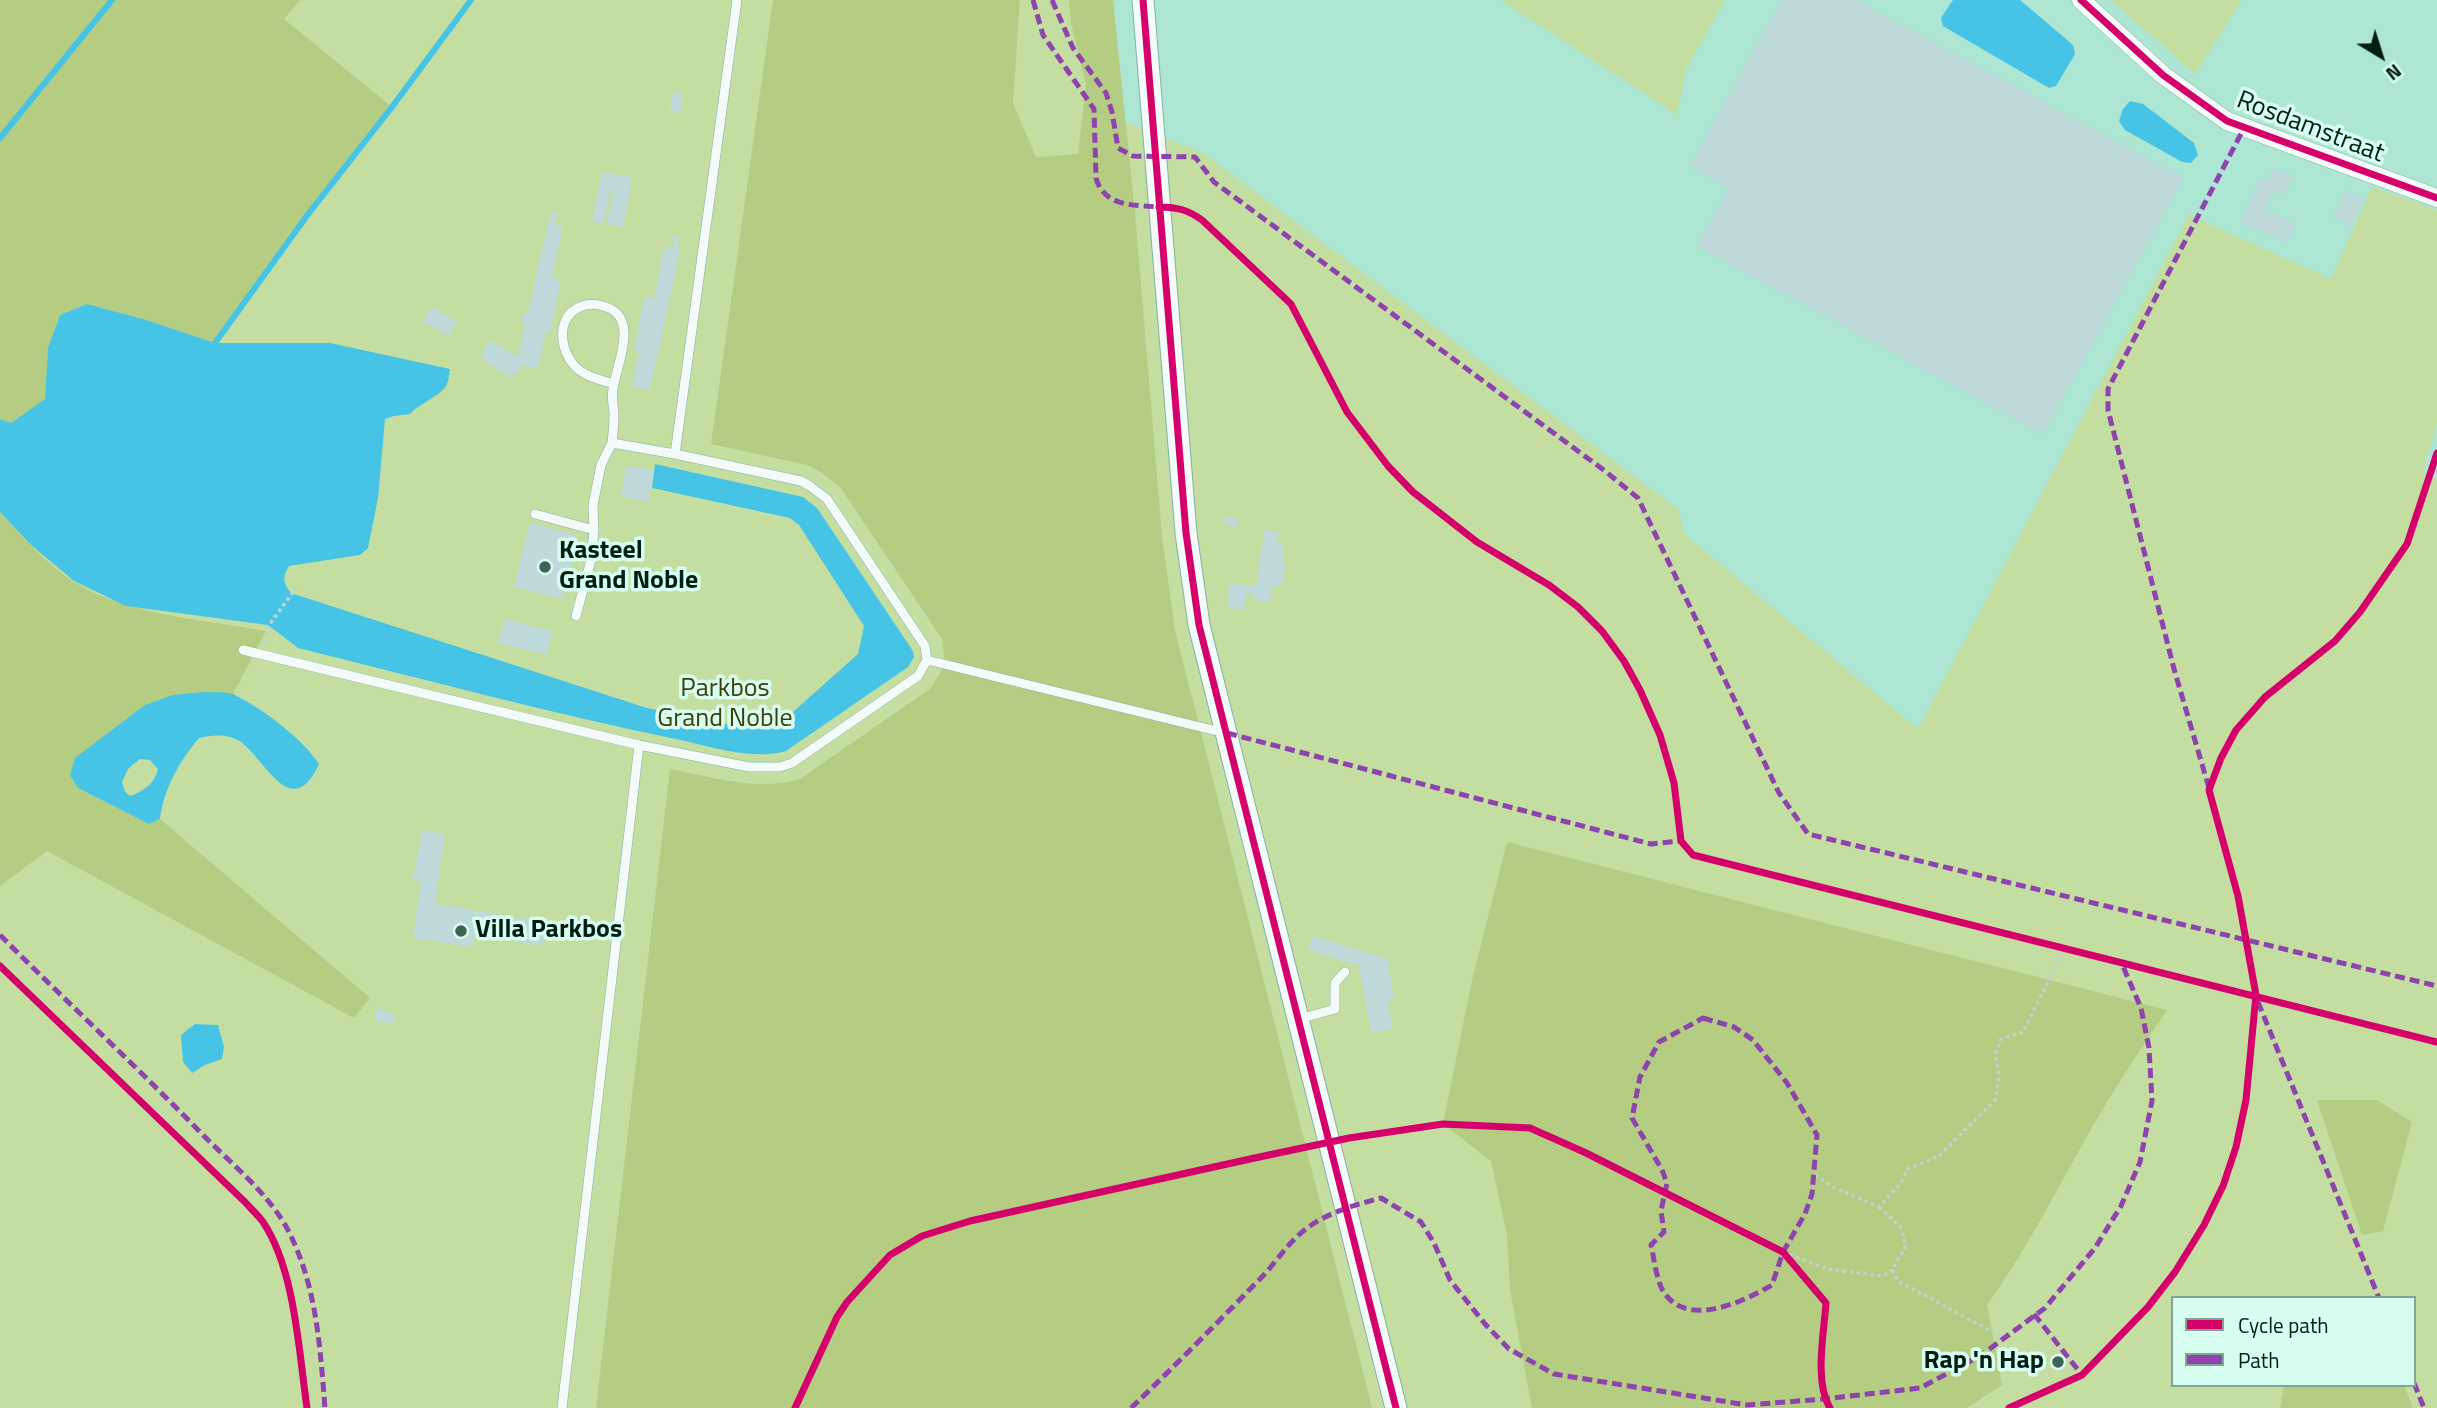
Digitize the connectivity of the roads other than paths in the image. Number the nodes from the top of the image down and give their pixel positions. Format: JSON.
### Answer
{"nodes":[{"id":1,"x":737,"y":0,"type":"edge"},
{"id":2,"x":1143,"y":0,"type":"edge"},
{"id":3,"x":2081,"y":0,"type":"edge"},
{"id":4,"x":2437,"y":198,"type":"edge"},
{"id":5,"x":614,"y":384,"type":"junction"},
{"id":6,"x":612,"y":443,"type":"junction"},
{"id":7,"x":675,"y":454,"type":"junction"},
{"id":8,"x":535,"y":514,"type":"dead end"},
{"id":9,"x":594,"y":530,"type":"junction"},
{"id":10,"x":576,"y":616,"type":"dead end"},
{"id":11,"x":243,"y":650,"type":"dead end"},
{"id":12,"x":927,"y":660,"type":"junction"},
{"id":13,"x":1227,"y":733,"type":"junction"},
{"id":14,"x":639,"y":745,"type":"junction"},
{"id":15,"x":1345,"y":972,"type":"dead end"},
{"id":16,"x":1298,"y":1019,"type":"junction"},
{"id":17,"x":562,"y":1408,"type":"edge"},
{"id":18,"x":1396,"y":1408,"type":"edge"}],
"edges":[{"from":1,"to":7,"type":"lane"},
{"from":2,"to":13,"type":"street"},
{"from":3,"to":4,"type":"street","name":"Rosdamstraat"},
{"from":5,"to":5,"type":"lane"},
{"from":5,"to":6,"type":"lane"},
{"from":6,"to":7,"type":"lane"},
{"from":6,"to":9,"type":"lane"},
{"from":7,"to":12,"type":"lane"},
{"from":8,"to":9,"type":"lane"},
{"from":9,"to":10,"type":"lane"},
{"from":11,"to":14,"type":"lane"},
{"from":12,"to":13,"type":"lane"},
{"from":12,"to":14,"type":"lane"},
{"from":13,"to":16,"type":"street"},
{"from":14,"to":17,"type":"lane"},
{"from":15,"to":16,"type":"lane"},
{"from":16,"to":18,"type":"street"}]}
